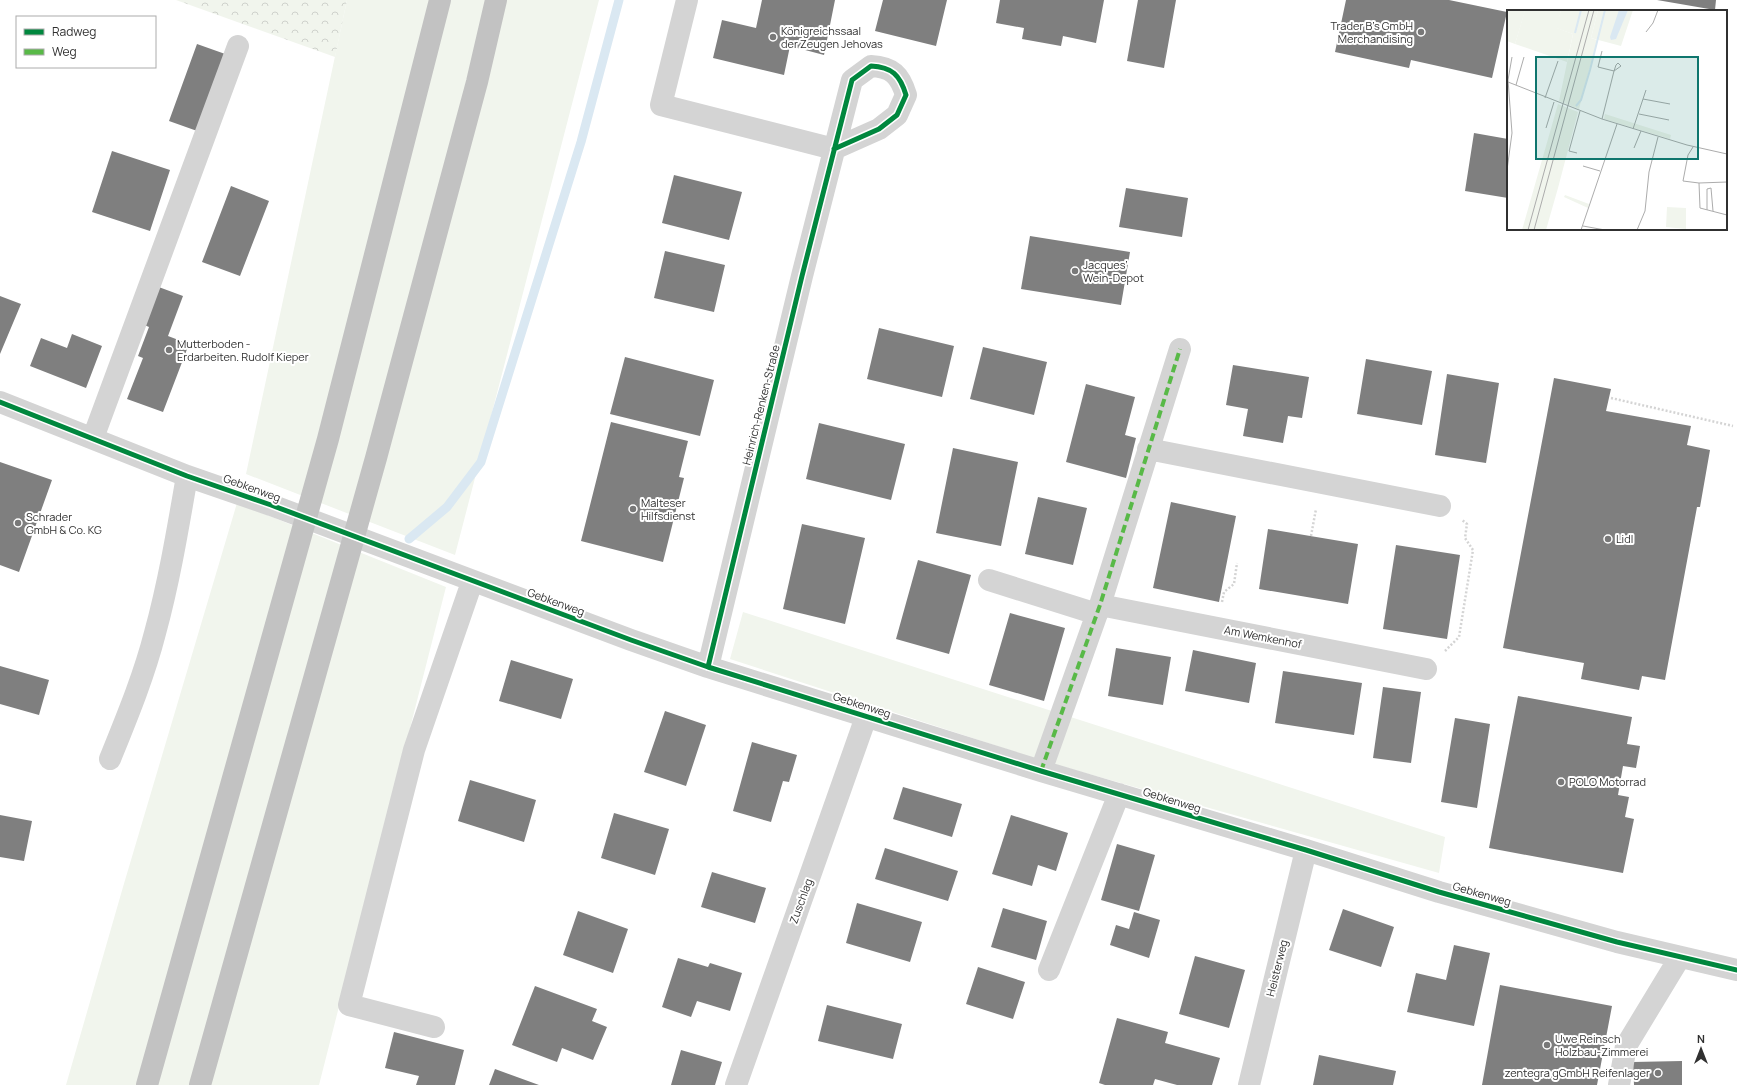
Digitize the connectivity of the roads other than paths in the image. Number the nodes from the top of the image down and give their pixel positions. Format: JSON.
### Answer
{"nodes":[{"id":1,"x":440,"y":0,"type":"edge"},
{"id":2,"x":496,"y":0,"type":"edge"},
{"id":3,"x":687,"y":0,"type":"edge"},
{"id":4,"x":238,"y":46,"type":"dead end"},
{"id":5,"x":1180,"y":349,"type":"dead end"},
{"id":6,"x":0,"y":402,"type":"edge"},
{"id":7,"x":93,"y":438,"type":"junction"},
{"id":8,"x":1148,"y":450,"type":"junction"},
{"id":9,"x":187,"y":476,"type":"junction"},
{"id":10,"x":1440,"y":506,"type":"road end"},
{"id":11,"x":989,"y":580,"type":"dead end"},
{"id":12,"x":472,"y":582,"type":"junction"},
{"id":13,"x":1099,"y":610,"type":"junction"},
{"id":14,"x":708,"y":666,"type":"junction"},
{"id":15,"x":1426,"y":669,"type":"road end"},
{"id":16,"x":866,"y":717,"type":"junction"},
{"id":17,"x":110,"y":759,"type":"dead end"},
{"id":18,"x":1041,"y":771,"type":"junction"},
{"id":19,"x":1119,"y":794,"type":"junction"},
{"id":20,"x":1306,"y":850,"type":"junction"},
{"id":21,"x":1680,"y":957,"type":"junction"},
{"id":22,"x":1049,"y":970,"type":"dead end"},
{"id":23,"x":1737,"y":970,"type":"edge"},
{"id":24,"x":434,"y":1027,"type":"dead end"},
{"id":25,"x":147,"y":1085,"type":"edge"},
{"id":26,"x":200,"y":1085,"type":"edge"},
{"id":27,"x":736,"y":1085,"type":"edge"},
{"id":28,"x":1249,"y":1085,"type":"edge"},
{"id":29,"x":1619,"y":1085,"type":"edge"}],
"edges":[{"from":1,"to":25,"type":"highway"},
{"from":2,"to":26,"type":"highway"},
{"from":3,"to":14,"type":"street","name":"Heinrich-Renken-Straße"},
{"from":4,"to":7,"type":"street"},
{"from":5,"to":8,"type":"street"},
{"from":6,"to":7,"type":"street","name":"Gebkenweg"},
{"from":7,"to":9,"type":"street","name":"Gebkenweg"},
{"from":8,"to":10,"type":"street"},
{"from":8,"to":13,"type":"street"},
{"from":9,"to":12,"type":"street","name":"Gebkenweg"},
{"from":9,"to":17,"type":"street"},
{"from":11,"to":13,"type":"street","name":"Am Wemkenhof"},
{"from":12,"to":14,"type":"street","name":"Gebkenweg"},
{"from":12,"to":24,"type":"street"},
{"from":13,"to":15,"type":"street","name":"Am Wemkenhof"},
{"from":13,"to":18,"type":"street"},
{"from":14,"to":16,"type":"street","name":"Gebkenweg"},
{"from":16,"to":18,"type":"street","name":"Gebkenweg"},
{"from":16,"to":27,"type":"street","name":"Zuschlag"},
{"from":18,"to":19,"type":"street","name":"Gebkenweg"},
{"from":19,"to":20,"type":"street","name":"Gebkenweg"},
{"from":19,"to":22,"type":"street"},
{"from":20,"to":21,"type":"street","name":"Gebkenweg"},
{"from":20,"to":28,"type":"street","name":"Heisterweg"},
{"from":21,"to":23,"type":"street","name":"Gebkenweg"},
{"from":21,"to":29,"type":"street"}]}
